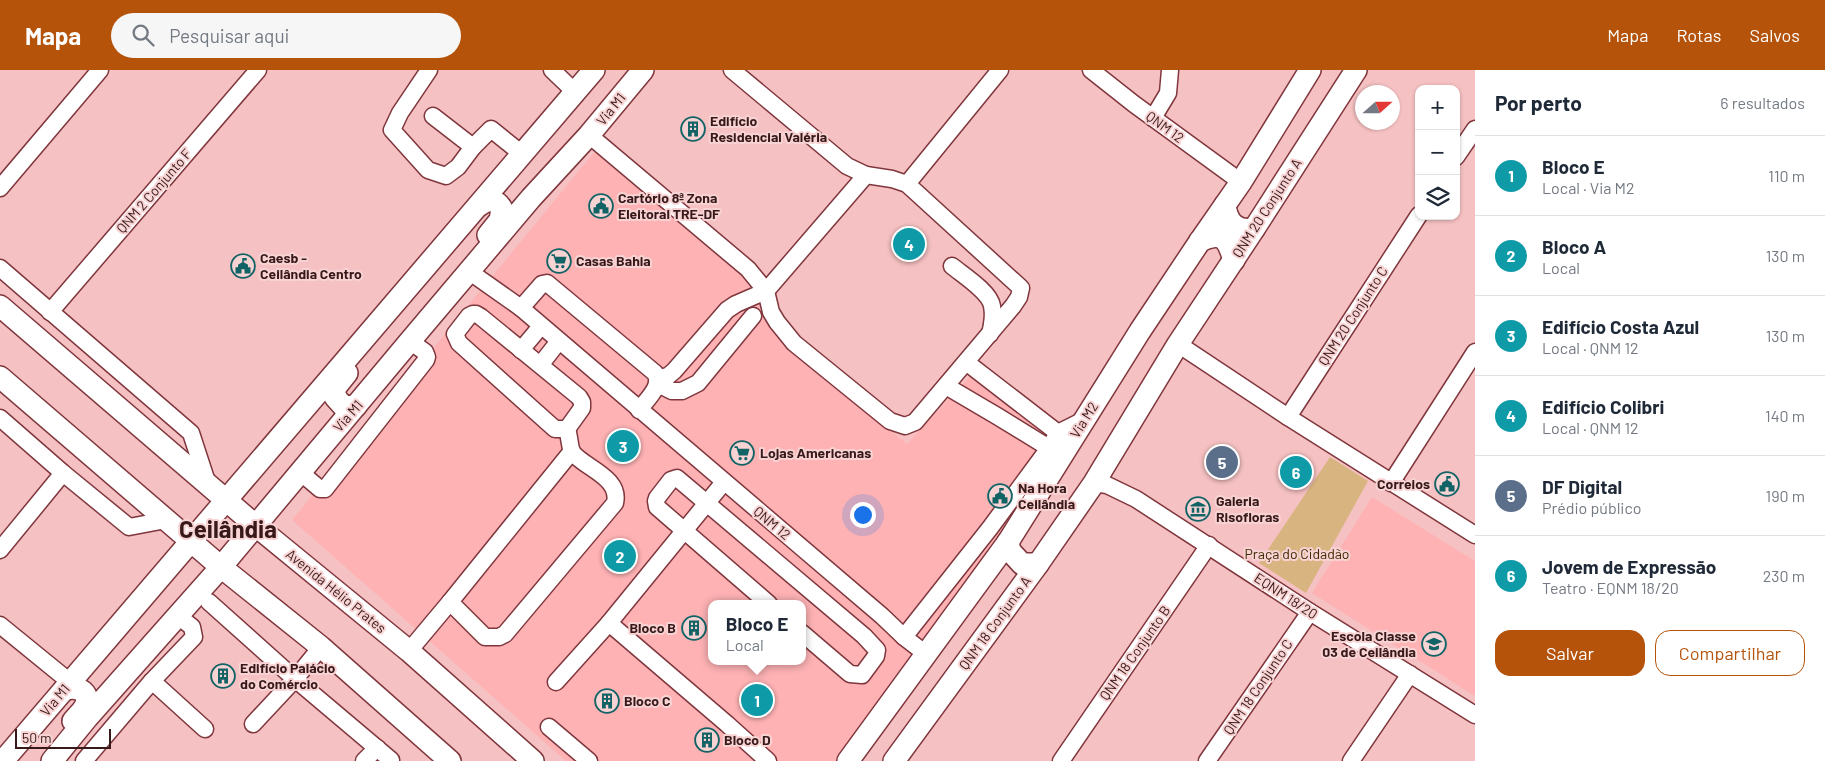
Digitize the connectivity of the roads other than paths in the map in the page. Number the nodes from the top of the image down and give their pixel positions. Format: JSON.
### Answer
{"nodes":[{"id":1,"x":100,"y":70,"type":"edge"},
{"id":2,"x":258,"y":70,"type":"edge"},
{"id":3,"x":429,"y":70,"type":"edge"},
{"id":4,"x":552,"y":70,"type":"edge"},
{"id":5,"x":594,"y":70,"type":"edge"},
{"id":6,"x":601,"y":70,"type":"edge"},
{"id":7,"x":642,"y":70,"type":"edge"},
{"id":8,"x":732,"y":70,"type":"edge"},
{"id":9,"x":1000,"y":70,"type":"edge"},
{"id":10,"x":1091,"y":70,"type":"edge"},
{"id":11,"x":1170,"y":70,"type":"edge"},
{"id":12,"x":1310,"y":70,"type":"edge"},
{"id":13,"x":1356,"y":70,"type":"edge"},
{"id":14,"x":575,"y":92,"type":"junction"},
{"id":15,"x":433,"y":116,"type":"dead end"},
{"id":16,"x":1153,"y":118,"type":"junction"},
{"id":17,"x":1475,"y":129,"type":"edge"},
{"id":18,"x":590,"y":135,"type":"junction"},
{"id":19,"x":473,"y":147,"type":"junction"},
{"id":20,"x":1460,"y":152,"type":"edge"},
{"id":21,"x":522,"y":154,"type":"junction"},
{"id":22,"x":866,"y":175,"type":"junction"},
{"id":23,"x":1241,"y":182,"type":"junction"},
{"id":24,"x":906,"y":184,"type":"junction"},
{"id":25,"x":0,"y":188,"type":"edge"},
{"id":26,"x":531,"y":198,"type":"junction"},
{"id":27,"x":480,"y":205,"type":"junction"},
{"id":28,"x":1225,"y":205,"type":"junction"},
{"id":29,"x":1416,"y":220,"type":"edge"},
{"id":30,"x":1254,"y":229,"type":"junction"},
{"id":31,"x":1200,"y":240,"type":"junction"},
{"id":32,"x":1234,"y":260,"type":"junction"},
{"id":33,"x":952,"y":266,"type":"dead end"},
{"id":34,"x":0,"y":268,"type":"edge"},
{"id":35,"x":470,"y":272,"type":"junction"},
{"id":36,"x":766,"y":290,"type":"junction"},
{"id":37,"x":0,"y":306,"type":"edge"},
{"id":38,"x":521,"y":308,"type":"junction"},
{"id":39,"x":50,"y":312,"type":"junction"},
{"id":40,"x":753,"y":316,"type":"dead end"},
{"id":41,"x":380,"y":320,"type":"junction"},
{"id":42,"x":541,"y":326,"type":"junction"},
{"id":43,"x":990,"y":334,"type":"junction"},
{"id":44,"x":413,"y":337,"type":"junction"},
{"id":45,"x":559,"y":341,"type":"junction"},
{"id":46,"x":1178,"y":344,"type":"junction"},
{"id":47,"x":521,"y":350,"type":"junction"},
{"id":48,"x":1475,"y":352,"type":"edge"},
{"id":49,"x":966,"y":362,"type":"junction"},
{"id":50,"x":541,"y":364,"type":"junction"},
{"id":51,"x":0,"y":377,"type":"edge"},
{"id":52,"x":658,"y":381,"type":"junction"},
{"id":53,"x":946,"y":386,"type":"junction"},
{"id":54,"x":356,"y":406,"type":"junction"},
{"id":55,"x":639,"y":410,"type":"junction"},
{"id":56,"x":1288,"y":417,"type":"junction"},
{"id":57,"x":0,"y":418,"type":"edge"},
{"id":58,"x":1084,"y":420,"type":"junction"},
{"id":59,"x":567,"y":429,"type":"junction"},
{"id":60,"x":1058,"y":433,"type":"junction"},
{"id":61,"x":1049,"y":448,"type":"junction"},
{"id":62,"x":572,"y":451,"type":"junction"},
{"id":63,"x":300,"y":472,"type":"junction"},
{"id":64,"x":63,"y":473,"type":"junction"},
{"id":65,"x":207,"y":482,"type":"junction"},
{"id":66,"x":724,"y":482,"type":"junction"},
{"id":67,"x":1094,"y":483,"type":"junction"},
{"id":68,"x":1392,"y":483,"type":"junction"},
{"id":69,"x":227,"y":500,"type":"junction"},
{"id":70,"x":706,"y":504,"type":"junction"},
{"id":71,"x":1013,"y":515,"type":"junction"},
{"id":72,"x":166,"y":520,"type":"junction"},
{"id":73,"x":255,"y":524,"type":"junction"},
{"id":74,"x":684,"y":531,"type":"junction"},
{"id":75,"x":1475,"y":535,"type":"edge"},
{"id":76,"x":191,"y":541,"type":"junction"},
{"id":77,"x":1008,"y":542,"type":"junction"},
{"id":78,"x":1209,"y":545,"type":"junction"},
{"id":79,"x":0,"y":550,"type":"edge"},
{"id":80,"x":970,"y":555,"type":"junction"},
{"id":81,"x":1038,"y":564,"type":"junction"},
{"id":82,"x":221,"y":566,"type":"junction"},
{"id":83,"x":988,"y":571,"type":"junction"},
{"id":84,"x":1012,"y":598,"type":"junction"},
{"id":85,"x":763,"y":600,"type":"edge"},
{"id":86,"x":209,"y":602,"type":"dead end"},
{"id":87,"x":450,"y":602,"type":"junction"},
{"id":88,"x":1310,"y":612,"type":"junction"},
{"id":89,"x":177,"y":615,"type":"junction"},
{"id":90,"x":882,"y":616,"type":"junction"},
{"id":91,"x":609,"y":623,"type":"junction"},
{"id":92,"x":0,"y":625,"type":"edge"},
{"id":93,"x":806,"y":636,"type":"edge"},
{"id":94,"x":864,"y":636,"type":"junction"},
{"id":95,"x":904,"y":638,"type":"junction"},
{"id":96,"x":321,"y":647,"type":"junction"},
{"id":97,"x":409,"y":651,"type":"junction"},
{"id":98,"x":926,"y":654,"type":"junction"},
{"id":99,"x":1410,"y":674,"type":"junction"},
{"id":100,"x":295,"y":679,"type":"junction"},
{"id":101,"x":152,"y":681,"type":"junction"},
{"id":102,"x":556,"y":682,"type":"dead end"},
{"id":103,"x":67,"y":686,"type":"junction"},
{"id":104,"x":1475,"y":715,"type":"edge"},
{"id":105,"x":253,"y":724,"type":"dead end"},
{"id":106,"x":550,"y":727,"type":"dead end"},
{"id":107,"x":205,"y":729,"type":"dead end"},
{"id":108,"x":376,"y":748,"type":"junction"},
{"id":109,"x":584,"y":759,"type":"edge"},
{"id":110,"x":391,"y":760,"type":"edge"},
{"id":111,"x":3,"y":761,"type":"edge"},
{"id":112,"x":43,"y":761,"type":"edge"},
{"id":113,"x":52,"y":761,"type":"edge"},
{"id":114,"x":84,"y":761,"type":"edge"},
{"id":115,"x":364,"y":761,"type":"edge"},
{"id":116,"x":450,"y":761,"type":"edge"},
{"id":117,"x":533,"y":761,"type":"edge"},
{"id":118,"x":768,"y":761,"type":"edge"},
{"id":119,"x":848,"y":761,"type":"edge"},
{"id":120,"x":894,"y":761,"type":"edge"},
{"id":121,"x":1061,"y":761,"type":"edge"},
{"id":122,"x":1207,"y":761,"type":"edge"},
{"id":123,"x":1351,"y":761,"type":"edge"}],
"edges":[{"from":1,"to":25,"type":"street"},
{"from":2,"to":39,"type":"street","name":"QNM 2 Conjunto F"},
{"from":3,"to":19,"type":"street"},
{"from":4,"to":14,"type":"street"},
{"from":5,"to":14,"type":"main road","name":"Via M1"},
{"from":6,"to":26,"type":"main road"},
{"from":7,"to":18,"type":"main road","name":"Via M1"},
{"from":8,"to":22,"type":"street"},
{"from":9,"to":24,"type":"street"},
{"from":10,"to":16,"type":"street","name":"QNM 12"},
{"from":11,"to":16,"type":"street"},
{"from":12,"to":23,"type":"main road","name":"Via M2"},
{"from":13,"to":30,"type":"main road","name":"QNM 20 Conjunto A"},
{"from":14,"to":21,"type":"main road","name":"Via M1"},
{"from":15,"to":19,"type":"street"},
{"from":16,"to":23,"type":"street","name":"QNM 12"},
{"from":17,"to":20,"type":"street"},
{"from":18,"to":26,"type":"main road","name":"Via M1"},
{"from":18,"to":36,"type":"street"},
{"from":19,"to":21,"type":"street"},
{"from":21,"to":27,"type":"main road","name":"Via M1"},
{"from":22,"to":24,"type":"street"},
{"from":22,"to":36,"type":"street"},
{"from":23,"to":28,"type":"main road","name":"Via M2"},
{"from":24,"to":43,"type":"street"},
{"from":26,"to":35,"type":"main road","name":"Via M1"},
{"from":27,"to":41,"type":"main road","name":"Via M1"},
{"from":27,"to":44,"type":"main road"},
{"from":28,"to":30,"type":"main road"},
{"from":28,"to":31,"type":"main road","name":"Via M2"},
{"from":29,"to":56,"type":"street","name":"QNM 20 Conjunto C"},
{"from":30,"to":32,"type":"main road","name":"QNM 20 Conjunto A"},
{"from":31,"to":32,"type":"main road"},
{"from":31,"to":58,"type":"main road","name":"Via M2"},
{"from":32,"to":46,"type":"main road","name":"QNM 20 Conjunto A"},
{"from":33,"to":43,"type":"street"},
{"from":34,"to":39,"type":"street"},
{"from":35,"to":38,"type":"street","name":"QNM 12"},
{"from":35,"to":44,"type":"main road","name":"Via M1"},
{"from":36,"to":52,"type":"street"},
{"from":36,"to":53,"type":"street"},
{"from":37,"to":65,"type":"main road","name":"Avenida Hélio Prates"},
{"from":38,"to":42,"type":"street","name":"QNM 12"},
{"from":38,"to":52,"type":"street"},
{"from":39,"to":65,"type":"street"},
{"from":40,"to":52,"type":"street"},
{"from":41,"to":54,"type":"main road"},
{"from":41,"to":69,"type":"main road","name":"Via M1"},
{"from":42,"to":45,"type":"street","name":"QNM 12"},
{"from":42,"to":47,"type":"street"},
{"from":43,"to":49,"type":"street"},
{"from":44,"to":54,"type":"main road","name":"Via M1"},
{"from":44,"to":63,"type":"street"},
{"from":45,"to":50,"type":"street"},
{"from":45,"to":55,"type":"street","name":"QNM 12"},
{"from":46,"to":56,"type":"street"},
{"from":46,"to":67,"type":"main road"},
{"from":47,"to":50,"type":"street"},
{"from":47,"to":59,"type":"street"},
{"from":48,"to":68,"type":"street"},
{"from":49,"to":53,"type":"street"},
{"from":49,"to":60,"type":"street"},
{"from":50,"to":59,"type":"street"},
{"from":51,"to":72,"type":"main road"},
{"from":52,"to":55,"type":"street"},
{"from":53,"to":61,"type":"street"},
{"from":54,"to":63,"type":"main road","name":"Via M1"},
{"from":55,"to":66,"type":"street","name":"QNM 12"},
{"from":56,"to":68,"type":"street"},
{"from":57,"to":64,"type":"street"},
{"from":58,"to":60,"type":"street"},
{"from":58,"to":71,"type":"main road","name":"Via M2"},
{"from":59,"to":62,"type":"street"},
{"from":60,"to":61,"type":"street"},
{"from":61,"to":71,"type":"street"},
{"from":62,"to":87,"type":"street"},
{"from":62,"to":87,"type":"street"},
{"from":63,"to":73,"type":"main road","name":"Via M1"},
{"from":64,"to":72,"type":"street"},
{"from":64,"to":79,"type":"street"},
{"from":65,"to":69,"type":"main road","name":"Avenida Hélio Prates"},
{"from":66,"to":70,"type":"street"},
{"from":66,"to":90,"type":"street","name":"QNM 12"},
{"from":67,"to":78,"type":"street","name":"EQNM 18/20"},
{"from":67,"to":81,"type":"main road","name":"QNM 18 Conjunto A"},
{"from":68,"to":75,"type":"street"},
{"from":69,"to":73,"type":"main road","name":"Avenida Hélio Prates"},
{"from":69,"to":76,"type":"main road","name":"Via M1"},
{"from":70,"to":74,"type":"street"},
{"from":70,"to":74,"type":"street"},
{"from":70,"to":94,"type":"street"},
{"from":71,"to":77,"type":"main road","name":"Via M2"},
{"from":71,"to":80,"type":"street"},
{"from":72,"to":76,"type":"main road"},
{"from":73,"to":82,"type":"main road","name":"Via M1"},
{"from":73,"to":97,"type":"main road","name":"Avenida Hélio Prates"},
{"from":74,"to":85,"type":"street"},
{"from":74,"to":91,"type":"street"},
{"from":76,"to":82,"type":"main road"},
{"from":76,"to":103,"type":"main road","name":"Via M1"},
{"from":77,"to":81,"type":"main road"},
{"from":77,"to":83,"type":"main road","name":"Via M2"},
{"from":78,"to":88,"type":"street","name":"EQNM 18/20"},
{"from":78,"to":121,"type":"street","name":"QNM 18 Conjunto B"},
{"from":80,"to":83,"type":"street"},
{"from":80,"to":95,"type":"street"},
{"from":81,"to":84,"type":"main road","name":"QNM 18 Conjunto A"},
{"from":82,"to":89,"type":"main road","name":"Via M1"},
{"from":82,"to":96,"type":"main road"},
{"from":83,"to":84,"type":"main road"},
{"from":83,"to":98,"type":"main road","name":"Via M2"},
{"from":84,"to":120,"type":"main road","name":"QNM 18 Conjunto A"},
{"from":86,"to":100,"type":"street"},
{"from":87,"to":97,"type":"street"},
{"from":88,"to":99,"type":"street","name":"EQNM 18/20"},
{"from":88,"to":122,"type":"street","name":"QNM 18 Conjunto C"},
{"from":89,"to":101,"type":"street"},
{"from":89,"to":113,"type":"main road","name":"Via M1"},
{"from":90,"to":94,"type":"street"},
{"from":90,"to":95,"type":"street","name":"QNM 12"},
{"from":91,"to":102,"type":"street"},
{"from":91,"to":118,"type":"street"},
{"from":92,"to":103,"type":"street"},
{"from":93,"to":94,"type":"street"},
{"from":95,"to":98,"type":"street","name":"QNM 12"},
{"from":96,"to":100,"type":"street"},
{"from":96,"to":116,"type":"main road"},
{"from":97,"to":117,"type":"main road","name":"Avenida Hélio Prates"},
{"from":98,"to":119,"type":"main road","name":"Via M2"},
{"from":99,"to":104,"type":"street","name":"EQNM 18/20"},
{"from":99,"to":123,"type":"street"},
{"from":100,"to":105,"type":"street"},
{"from":100,"to":108,"type":"street"},
{"from":101,"to":107,"type":"street"},
{"from":101,"to":114,"type":"street"},
{"from":103,"to":111,"type":"main road","name":"Via M1"},
{"from":103,"to":112,"type":"main road"},
{"from":106,"to":109,"type":"street"},
{"from":108,"to":110,"type":"street"},
{"from":108,"to":115,"type":"street"}]}
